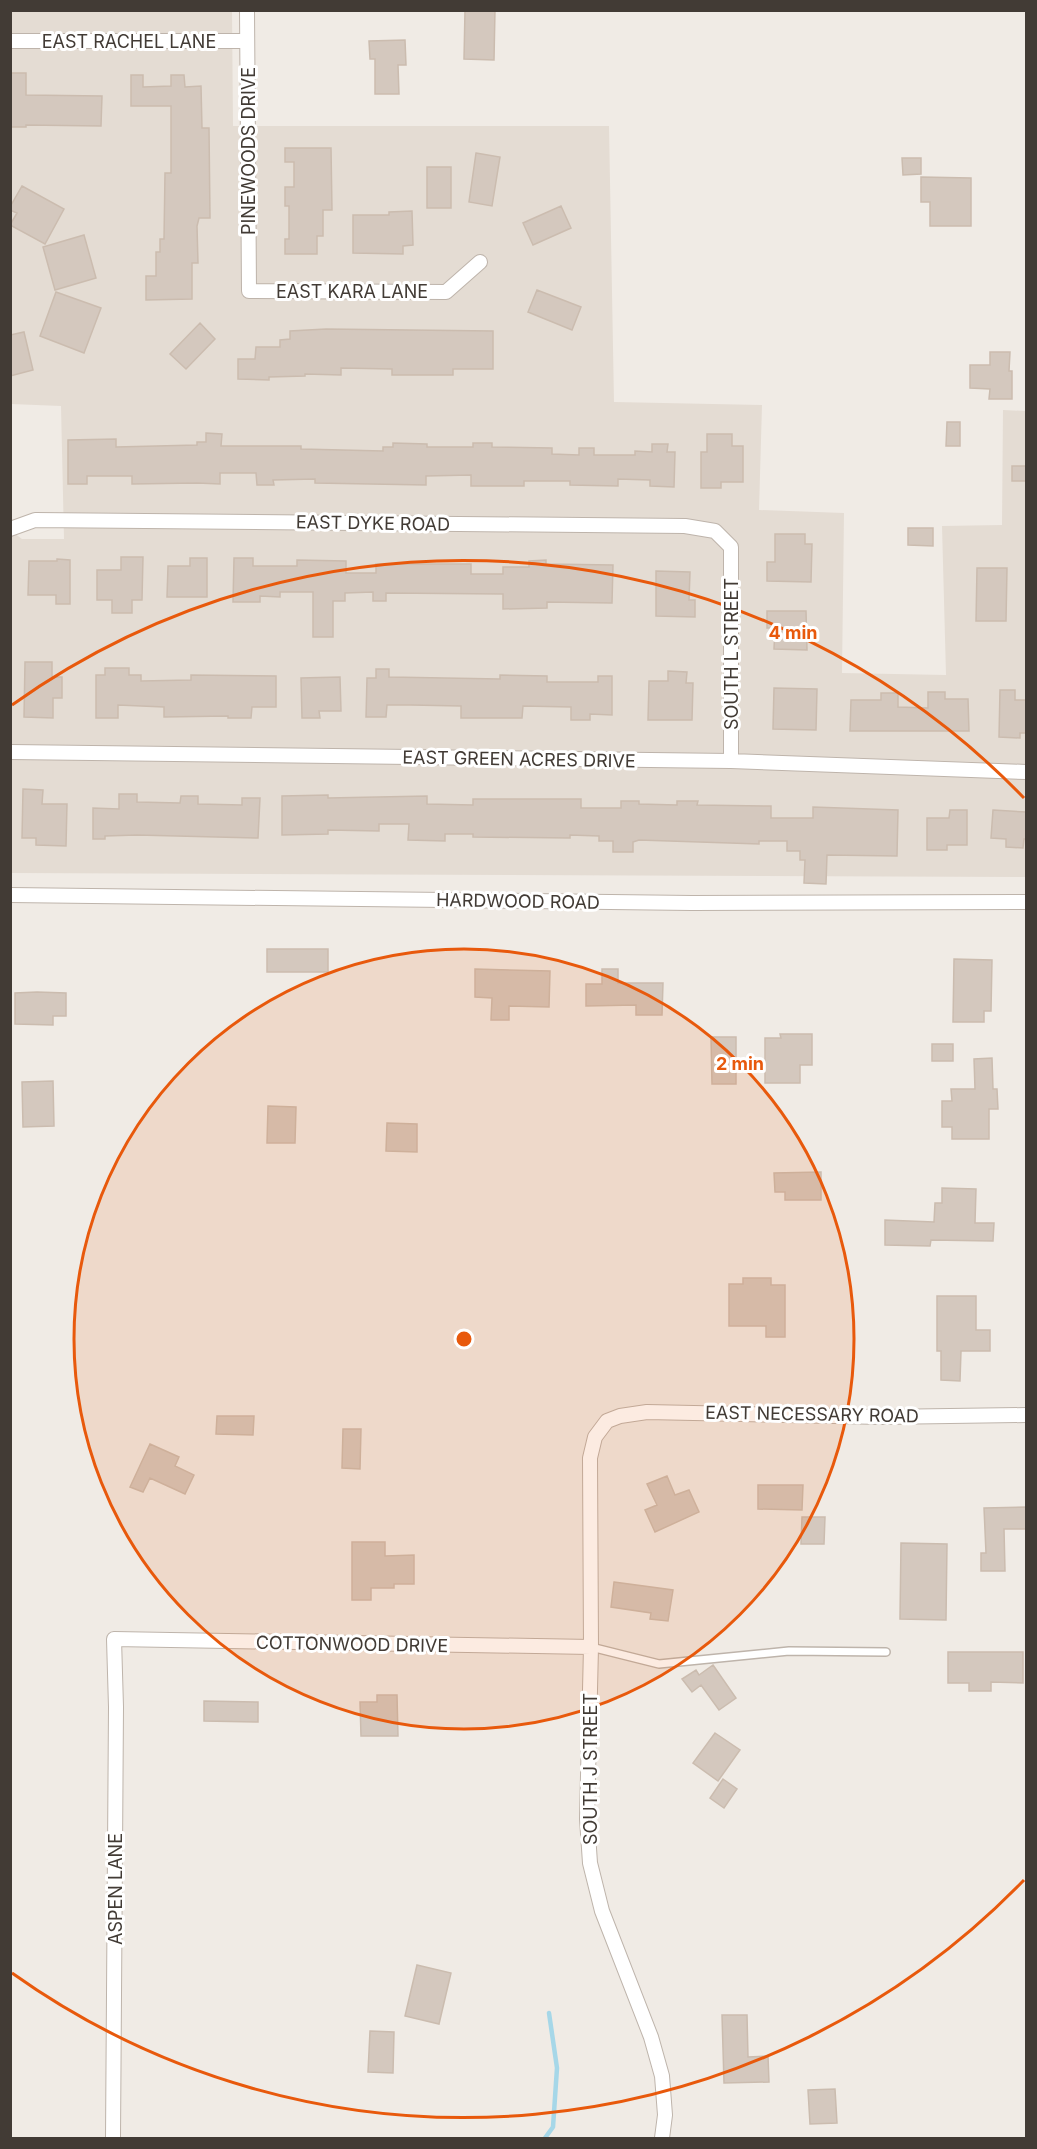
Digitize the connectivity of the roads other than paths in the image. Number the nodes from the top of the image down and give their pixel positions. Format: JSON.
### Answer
{"nodes":[{"id":1,"x":247,"y":10,"type":"edge"},
{"id":2,"x":10,"y":41,"type":"edge"},
{"id":3,"x":247,"y":41,"type":"junction"},
{"id":4,"x":480,"y":262,"type":"dead end"},
{"id":5,"x":249,"y":291,"type":"joint"},
{"id":6,"x":10,"y":529,"type":"edge"},
{"id":7,"x":731,"y":547,"type":"joint"},
{"id":8,"x":10,"y":752,"type":"edge"},
{"id":9,"x":731,"y":761,"type":"junction"},
{"id":10,"x":1026,"y":772,"type":"edge"},
{"id":11,"x":10,"y":895,"type":"edge"},
{"id":12,"x":1026,"y":902,"type":"edge"},
{"id":13,"x":1026,"y":1415,"type":"edge"},
{"id":14,"x":602,"y":1426,"type":"joint"},
{"id":15,"x":114,"y":1639,"type":"joint"},
{"id":16,"x":591,"y":1647,"type":"junction"},
{"id":17,"x":886,"y":1652,"type":"dead end"},
{"id":18,"x":113,"y":2139,"type":"edge"},
{"id":19,"x":662,"y":2139,"type":"edge"}],
"edges":[{"from":1,"to":3,"type":"street","name":"PINEWOODS DRIVE"},
{"from":2,"to":3,"type":"street","name":"EAST RACHEL LANE"},
{"from":3,"to":5,"type":"street","name":"PINEWOODS DRIVE"},
{"from":4,"to":5,"type":"street","name":"EAST KARA LANE"},
{"from":6,"to":7,"type":"street","name":"EAST DYKE ROAD"},
{"from":7,"to":9,"type":"street","name":"SOUTH L STREET"},
{"from":8,"to":9,"type":"street","name":"EAST GREEN ACRES DRIVE"},
{"from":9,"to":10,"type":"street","name":"EAST GREEN ACRES DRIVE"},
{"from":11,"to":12,"type":"street","name":"HARDWOOD ROAD"},
{"from":13,"to":14,"type":"street","name":"EAST NECESSARY ROAD"},
{"from":14,"to":16,"type":"street","name":"SOUTH J STREET"},
{"from":15,"to":16,"type":"street","name":"COTTONWOOD DRIVE"},
{"from":15,"to":18,"type":"street","name":"ASPEN LANE"},
{"from":16,"to":17,"type":"lane"},
{"from":16,"to":19,"type":"street","name":"SOUTH J STREET"}]}
